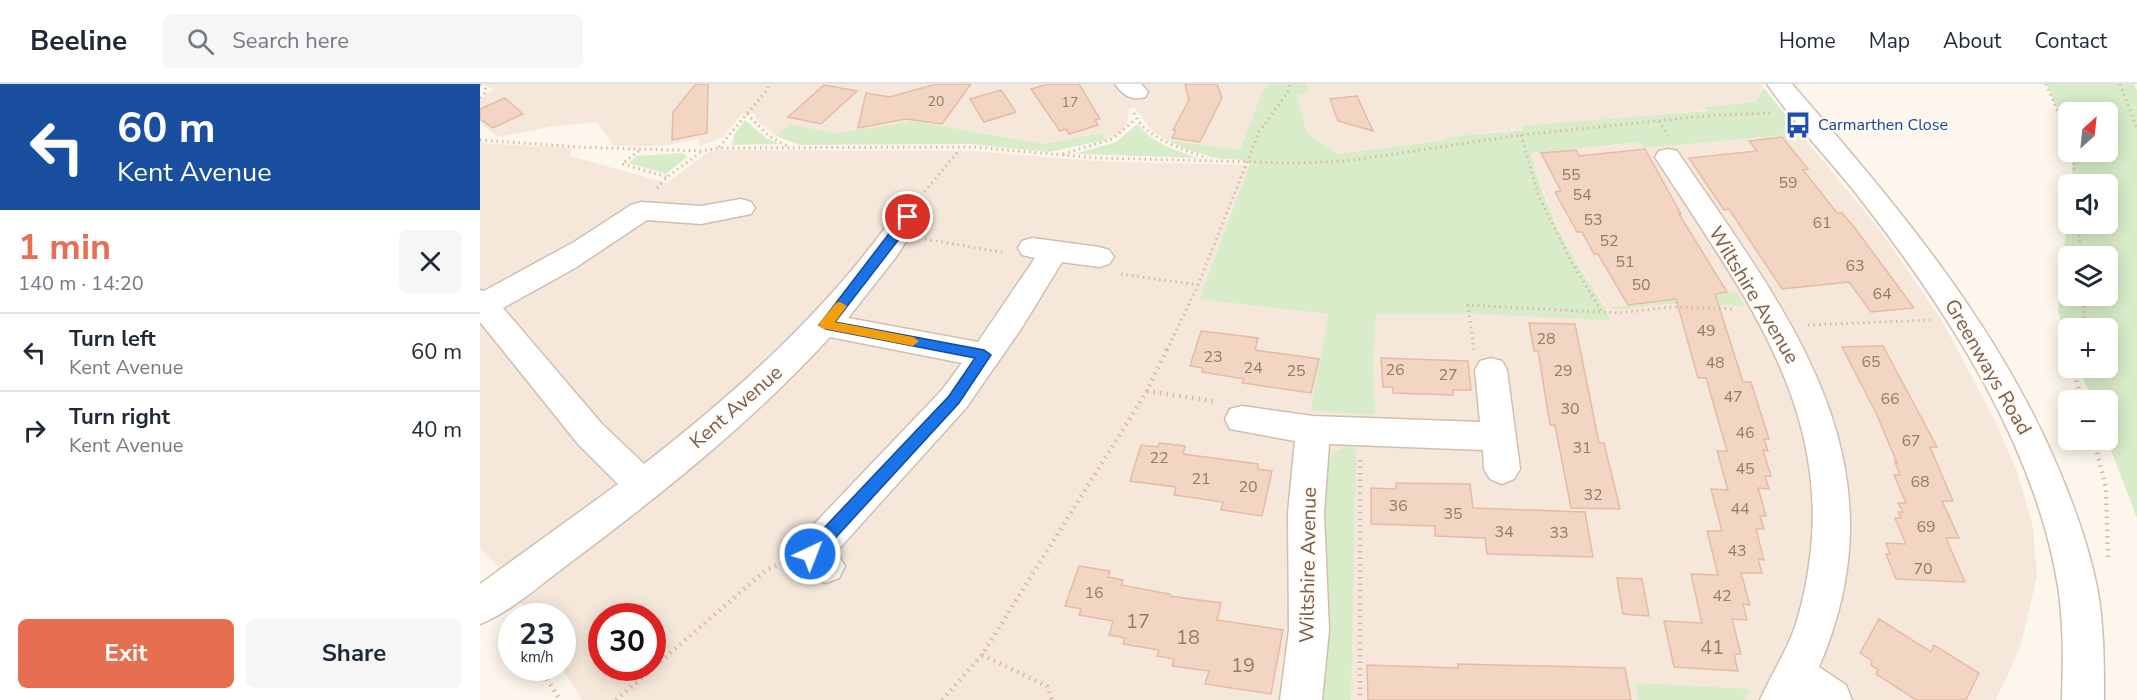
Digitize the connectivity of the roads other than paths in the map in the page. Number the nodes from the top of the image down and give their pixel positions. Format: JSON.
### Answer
{"nodes":[{"id":1,"x":1779,"y":84,"type":"edge"},
{"id":2,"x":1668,"y":157,"type":"dead end"},
{"id":3,"x":741,"y":208,"type":"dead end"},
{"id":4,"x":902,"y":227,"type":"road end"},
{"id":5,"x":1099,"y":257,"type":"road end"},
{"id":6,"x":482,"y":303,"type":"edge"},
{"id":7,"x":826,"y":325,"type":"junction"},
{"id":8,"x":984,"y":355,"type":"junction"},
{"id":9,"x":1491,"y":370,"type":"road end"},
{"id":10,"x":1242,"y":419,"type":"road end"},
{"id":11,"x":1313,"y":430,"type":"junction"},
{"id":12,"x":643,"y":486,"type":"junction"},
{"id":13,"x":818,"y":560,"type":"road end"},
{"id":14,"x":480,"y":606,"type":"edge"},
{"id":15,"x":1788,"y":688,"type":"edge"},
{"id":16,"x":1301,"y":700,"type":"edge"},
{"id":17,"x":1831,"y":700,"type":"edge"},
{"id":18,"x":2083,"y":700,"type":"edge"}],
"edges":[{"from":1,"to":18,"type":"street","name":"Greenways Road"},
{"from":2,"to":15,"type":"street","name":"Wiltshire Avenue"},
{"from":3,"to":6,"type":"street"},
{"from":4,"to":7,"type":"street","name":"Kent Avenue"},
{"from":5,"to":8,"type":"street"},
{"from":6,"to":12,"type":"street"},
{"from":7,"to":8,"type":"street"},
{"from":7,"to":12,"type":"street","name":"Kent Avenue"},
{"from":8,"to":13,"type":"street"},
{"from":9,"to":11,"type":"street"},
{"from":10,"to":11,"type":"street"},
{"from":11,"to":16,"type":"street","name":"Wiltshire Avenue"},
{"from":12,"to":14,"type":"street","name":"Kent Avenue"},
{"from":15,"to":17,"type":"street","name":"Wiltshire Avenue"}]}
